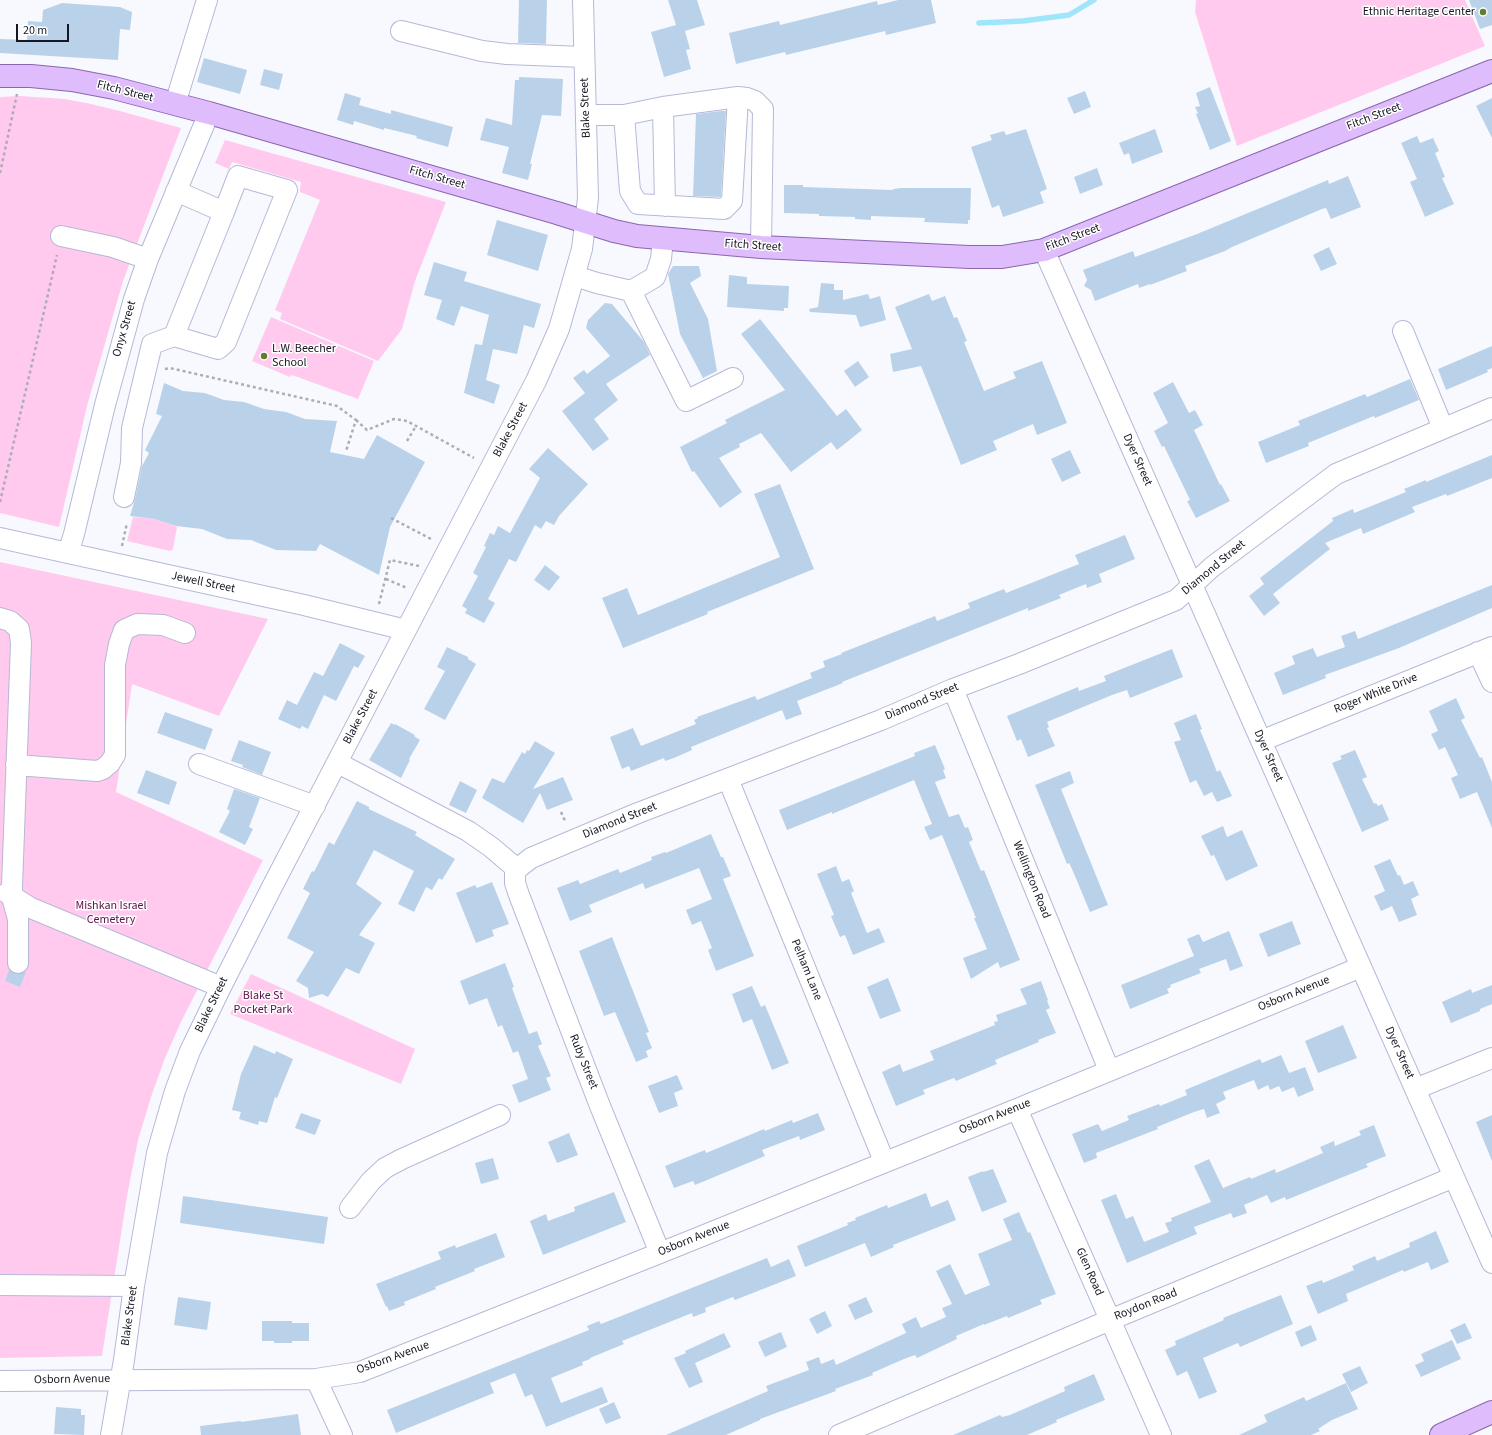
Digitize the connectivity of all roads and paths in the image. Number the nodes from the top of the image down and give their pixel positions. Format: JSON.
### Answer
{"nodes":[{"id":1,"x":207,"y":0,"type":"edge"},
{"id":2,"x":583,"y":0,"type":"edge"},
{"id":3,"x":401,"y":31,"type":"dead end"},
{"id":4,"x":584,"y":57,"type":"junction"},
{"id":5,"x":1492,"y":71,"type":"edge"},
{"id":6,"x":0,"y":76,"type":"edge"},
{"id":7,"x":17,"y":94,"type":"dead end"},
{"id":8,"x":738,"y":97,"type":"junction"},
{"id":9,"x":175,"y":104,"type":"junction"},
{"id":10,"x":663,"y":106,"type":"junction"},
{"id":11,"x":209,"y":113,"type":"junction"},
{"id":12,"x":586,"y":115,"type":"junction"},
{"id":13,"x":624,"y":115,"type":"junction"},
{"id":14,"x":0,"y":173,"type":"edge"},
{"id":15,"x":176,"y":191,"type":"junction"},
{"id":16,"x":665,"y":206,"type":"junction"},
{"id":17,"x":224,"y":212,"type":"junction"},
{"id":18,"x":585,"y":222,"type":"junction"},
{"id":19,"x":61,"y":236,"type":"joint"},
{"id":20,"x":664,"y":238,"type":"junction"},
{"id":21,"x":762,"y":247,"type":"junction"},
{"id":22,"x":1044,"y":250,"type":"junction"},
{"id":23,"x":148,"y":258,"type":"junction"},
{"id":24,"x":575,"y":276,"type":"junction"},
{"id":25,"x":632,"y":291,"type":"junction"},
{"id":26,"x":1403,"y":331,"type":"dead end"},
{"id":27,"x":174,"y":336,"type":"junction"},
{"id":28,"x":158,"y":371,"type":"dead end"},
{"id":29,"x":733,"y":378,"type":"dead end"},
{"id":30,"x":1492,"y":408,"type":"edge"},
{"id":31,"x":356,"y":420,"type":"junction"},
{"id":32,"x":416,"y":426,"type":"junction"},
{"id":33,"x":1443,"y":428,"type":"junction"},
{"id":34,"x":407,"y":441,"type":"dead end"},
{"id":35,"x":346,"y":451,"type":"dead end"},
{"id":36,"x":480,"y":461,"type":"dead end"},
{"id":37,"x":124,"y":496,"type":"dead end"},
{"id":38,"x":0,"y":502,"type":"edge"},
{"id":39,"x":391,"y":518,"type":"dead end"},
{"id":40,"x":127,"y":523,"type":"dead end"},
{"id":41,"x":0,"y":538,"type":"edge"},
{"id":42,"x":436,"y":541,"type":"dead end"},
{"id":43,"x":122,"y":546,"type":"dead end"},
{"id":44,"x":68,"y":554,"type":"junction"},
{"id":45,"x":422,"y":566,"type":"dead end"},
{"id":46,"x":385,"y":579,"type":"junction"},
{"id":47,"x":1192,"y":585,"type":"junction"},
{"id":48,"x":409,"y":589,"type":"dead end"},
{"id":49,"x":379,"y":606,"type":"dead end"},
{"id":50,"x":0,"y":618,"type":"edge"},
{"id":51,"x":406,"y":630,"type":"junction"},
{"id":52,"x":185,"y":633,"type":"dead end"},
{"id":53,"x":1485,"y":650,"type":"edge"},
{"id":54,"x":1492,"y":682,"type":"edge"},
{"id":55,"x":953,"y":689,"type":"junction"},
{"id":56,"x":1261,"y":740,"type":"junction"},
{"id":57,"x":338,"y":763,"type":"junction"},
{"id":58,"x":199,"y":764,"type":"dead end"},
{"id":59,"x":16,"y":765,"type":"junction"},
{"id":60,"x":728,"y":779,"type":"junction"},
{"id":61,"x":315,"y":806,"type":"junction"},
{"id":62,"x":517,"y":869,"type":"junction"},
{"id":63,"x":6,"y":893,"type":"edge"},
{"id":64,"x":18,"y":963,"type":"dead end"},
{"id":65,"x":1361,"y":967,"type":"junction"},
{"id":66,"x":221,"y":987,"type":"junction"},
{"id":67,"x":1492,"y":1058,"type":"edge"},
{"id":68,"x":1109,"y":1070,"type":"junction"},
{"id":69,"x":1415,"y":1089,"type":"junction"},
{"id":70,"x":1017,"y":1108,"type":"junction"},
{"id":71,"x":500,"y":1115,"type":"dead end"},
{"id":72,"x":884,"y":1161,"type":"junction"},
{"id":73,"x":1454,"y":1177,"type":"junction"},
{"id":74,"x":350,"y":1208,"type":"dead end"},
{"id":75,"x":660,"y":1253,"type":"junction"},
{"id":76,"x":1492,"y":1263,"type":"edge"},
{"id":77,"x":0,"y":1285,"type":"edge"},
{"id":78,"x":134,"y":1286,"type":"junction"},
{"id":79,"x":1110,"y":1320,"type":"junction"},
{"id":80,"x":316,"y":1379,"type":"junction"},
{"id":81,"x":121,"y":1380,"type":"junction"},
{"id":82,"x":0,"y":1381,"type":"edge"},
{"id":83,"x":1492,"y":1412,"type":"edge"},
{"id":84,"x":112,"y":1435,"type":"edge"},
{"id":85,"x":342,"y":1435,"type":"edge"},
{"id":86,"x":839,"y":1435,"type":"edge"},
{"id":87,"x":1161,"y":1435,"type":"edge"},
{"id":88,"x":1441,"y":1435,"type":"edge"}],
"edges":[{"from":1,"to":9,"type":"street"},
{"from":2,"to":4,"type":"street","name":"Blake Street"},
{"from":3,"to":4,"type":"street"},
{"from":4,"to":12,"type":"street","name":"Blake Street"},
{"from":5,"to":22,"type":"main road","name":"Fitch Street"},
{"from":6,"to":9,"type":"main road","name":"Fitch Street"},
{"from":7,"to":14,"type":"path"},
{"from":8,"to":10,"type":"street"},
{"from":8,"to":16,"type":"street"},
{"from":8,"to":21,"type":"street"},
{"from":9,"to":11,"type":"main road","name":"Fitch Street"},
{"from":10,"to":13,"type":"street"},
{"from":10,"to":16,"type":"street"},
{"from":11,"to":15,"type":"street","name":"Onyx Street"},
{"from":11,"to":18,"type":"main road","name":"Fitch Street"},
{"from":12,"to":13,"type":"street"},
{"from":12,"to":18,"type":"street","name":"Blake Street"},
{"from":13,"to":16,"type":"street"},
{"from":15,"to":17,"type":"street"},
{"from":15,"to":23,"type":"street","name":"Onyx Street"},
{"from":17,"to":27,"type":"street"},
{"from":17,"to":27,"type":"street"},
{"from":18,"to":20,"type":"main road","name":"Fitch Street"},
{"from":18,"to":24,"type":"street","name":"Blake Street"},
{"from":19,"to":23,"type":"street"},
{"from":19,"to":38,"type":"path"},
{"from":20,"to":21,"type":"main road","name":"Fitch Street"},
{"from":20,"to":25,"type":"street"},
{"from":21,"to":22,"type":"main road","name":"Fitch Street"},
{"from":22,"to":47,"type":"street","name":"Dyer Street"},
{"from":23,"to":44,"type":"street","name":"Onyx Street"},
{"from":24,"to":25,"type":"street"},
{"from":24,"to":51,"type":"street","name":"Blake Street"},
{"from":25,"to":29,"type":"street"},
{"from":26,"to":33,"type":"street"},
{"from":27,"to":37,"type":"street"},
{"from":28,"to":31,"type":"path"},
{"from":30,"to":33,"type":"street","name":"Diamond Street"},
{"from":31,"to":32,"type":"path"},
{"from":31,"to":35,"type":"path"},
{"from":32,"to":34,"type":"path"},
{"from":32,"to":36,"type":"path"},
{"from":33,"to":47,"type":"street","name":"Diamond Street"},
{"from":39,"to":42,"type":"path"},
{"from":40,"to":43,"type":"path"},
{"from":41,"to":44,"type":"street","name":"Jewell Street"},
{"from":44,"to":51,"type":"street","name":"Jewell Street"},
{"from":45,"to":46,"type":"path"},
{"from":46,"to":48,"type":"path"},
{"from":46,"to":49,"type":"path"},
{"from":47,"to":55,"type":"street","name":"Diamond Street"},
{"from":47,"to":56,"type":"street","name":"Dyer Street"},
{"from":50,"to":59,"type":"street"},
{"from":51,"to":57,"type":"street","name":"Blake Street"},
{"from":52,"to":59,"type":"street"},
{"from":53,"to":54,"type":"street"},
{"from":53,"to":56,"type":"street","name":"Roger White Drive"},
{"from":55,"to":60,"type":"street","name":"Diamond Street"},
{"from":55,"to":68,"type":"street","name":"Wellington Road"},
{"from":56,"to":65,"type":"street","name":"Dyer Street"},
{"from":57,"to":61,"type":"street","name":"Blake Street"},
{"from":57,"to":62,"type":"street"},
{"from":58,"to":61,"type":"street"},
{"from":59,"to":63,"type":"street"},
{"from":60,"to":62,"type":"street","name":"Diamond Street"},
{"from":60,"to":72,"type":"street","name":"Pelham Lane"},
{"from":61,"to":66,"type":"street","name":"Blake Street"},
{"from":62,"to":75,"type":"street","name":"Ruby Street"},
{"from":63,"to":64,"type":"street"},
{"from":63,"to":66,"type":"street"},
{"from":65,"to":68,"type":"street","name":"Osborn Avenue"},
{"from":65,"to":69,"type":"street","name":"Dyer Street"},
{"from":66,"to":78,"type":"street","name":"Blake Street"},
{"from":67,"to":69,"type":"street"},
{"from":68,"to":70,"type":"street","name":"Osborn Avenue"},
{"from":69,"to":73,"type":"street","name":"Dyer Street"},
{"from":70,"to":72,"type":"street","name":"Osborn Avenue"},
{"from":70,"to":79,"type":"street","name":"Glen Road"},
{"from":71,"to":74,"type":"street"},
{"from":72,"to":75,"type":"street","name":"Osborn Avenue"},
{"from":73,"to":76,"type":"street","name":"Dyer Street"},
{"from":73,"to":79,"type":"street","name":"Roydon Road"},
{"from":75,"to":80,"type":"street","name":"Osborn Avenue"},
{"from":77,"to":78,"type":"street"},
{"from":78,"to":81,"type":"street","name":"Blake Street"},
{"from":79,"to":86,"type":"street","name":"Roydon Road"},
{"from":79,"to":87,"type":"street","name":"Glen Road"},
{"from":80,"to":81,"type":"street","name":"Osborn Avenue"},
{"from":80,"to":85,"type":"street"},
{"from":81,"to":82,"type":"street","name":"Osborn Avenue"},
{"from":81,"to":84,"type":"street","name":"Blake Street"},
{"from":83,"to":88,"type":"main road"}]}
